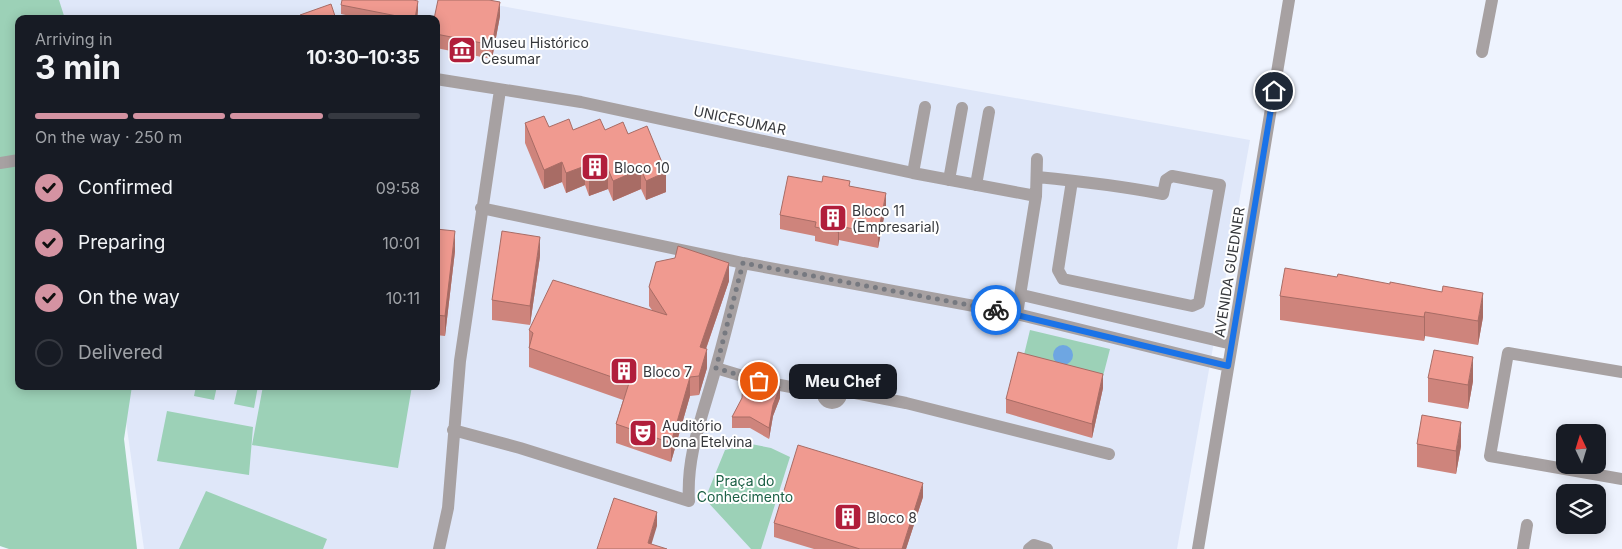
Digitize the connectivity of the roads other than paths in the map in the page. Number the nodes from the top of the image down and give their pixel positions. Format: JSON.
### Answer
{"nodes":[{"id":1,"x":1290,"y":0,"type":"edge"},
{"id":2,"x":1492,"y":0,"type":"edge"},
{"id":3,"x":1482,"y":52,"type":"dead end"},
{"id":4,"x":440,"y":80,"type":"edge"},
{"id":5,"x":500,"y":90,"type":"junction"},
{"id":6,"x":925,"y":107,"type":"dead end"},
{"id":7,"x":962,"y":108,"type":"dead end"},
{"id":8,"x":989,"y":112,"type":"dead end"},
{"id":9,"x":1036,"y":159,"type":"dead end"},
{"id":10,"x":15,"y":160,"type":"edge"},
{"id":11,"x":0,"y":162,"type":"edge"},
{"id":12,"x":913,"y":174,"type":"junction"},
{"id":13,"x":1037,"y":177,"type":"junction"},
{"id":14,"x":949,"y":180,"type":"junction"},
{"id":15,"x":1072,"y":181,"type":"junction"},
{"id":16,"x":976,"y":185,"type":"junction"},
{"id":17,"x":1036,"y":196,"type":"junction"},
{"id":18,"x":481,"y":208,"type":"junction"},
{"id":19,"x":743,"y":263,"type":"junction"},
{"id":20,"x":1022,"y":295,"type":"junction"},
{"id":21,"x":1017,"y":314,"type":"junction"},
{"id":22,"x":1150,"y":326,"type":"junction"},
{"id":23,"x":1232,"y":344,"type":"junction"},
{"id":24,"x":1146,"y":346,"type":"junction"},
{"id":25,"x":1228,"y":366,"type":"junction"},
{"id":26,"x":716,"y":368,"type":"junction"},
{"id":27,"x":1622,"y":372,"type":"edge"},
{"id":28,"x":453,"y":430,"type":"junction"},
{"id":29,"x":1109,"y":454,"type":"dead end"},
{"id":30,"x":1622,"y":479,"type":"edge"},
{"id":31,"x":1527,"y":525,"type":"dead end"},
{"id":32,"x":439,"y":549,"type":"edge"},
{"id":33,"x":1029,"y":549,"type":"edge"},
{"id":34,"x":1047,"y":549,"type":"edge"},
{"id":35,"x":1198,"y":549,"type":"edge"},
{"id":36,"x":1523,"y":549,"type":"edge"}],
"edges":[{"from":1,"to":23,"type":"street","name":"AVENIDA GUEDNER"},
{"from":2,"to":3,"type":"street"},
{"from":4,"to":5,"type":"street","name":"UNICESUMAR"},
{"from":5,"to":12,"type":"street","name":"UNICESUMAR"},
{"from":5,"to":18,"type":"street"},
{"from":6,"to":12,"type":"street"},
{"from":7,"to":14,"type":"street"},
{"from":8,"to":16,"type":"street"},
{"from":9,"to":13,"type":"street"},
{"from":10,"to":11,"type":"street"},
{"from":12,"to":14,"type":"street","name":"UNICESUMAR"},
{"from":13,"to":15,"type":"street"},
{"from":13,"to":17,"type":"street"},
{"from":14,"to":16,"type":"street","name":"UNICESUMAR"},
{"from":15,"to":15,"type":"street"},
{"from":16,"to":17,"type":"street","name":"UNICESUMAR"},
{"from":17,"to":20,"type":"street"},
{"from":18,"to":19,"type":"street"},
{"from":18,"to":28,"type":"street"},
{"from":19,"to":21,"type":"street"},
{"from":19,"to":26,"type":"street"},
{"from":20,"to":21,"type":"street"},
{"from":20,"to":22,"type":"street"},
{"from":21,"to":24,"type":"street"},
{"from":22,"to":23,"type":"street"},
{"from":22,"to":24,"type":"street"},
{"from":23,"to":25,"type":"street","name":"AVENIDA GUEDNER"},
{"from":24,"to":25,"type":"street"},
{"from":25,"to":35,"type":"street","name":"AVENIDA GUEDNER"},
{"from":26,"to":28,"type":"street"},
{"from":26,"to":29,"type":"street"},
{"from":27,"to":30,"type":"street"},
{"from":28,"to":32,"type":"street"},
{"from":31,"to":36,"type":"street"},
{"from":33,"to":34,"type":"street"}]}
